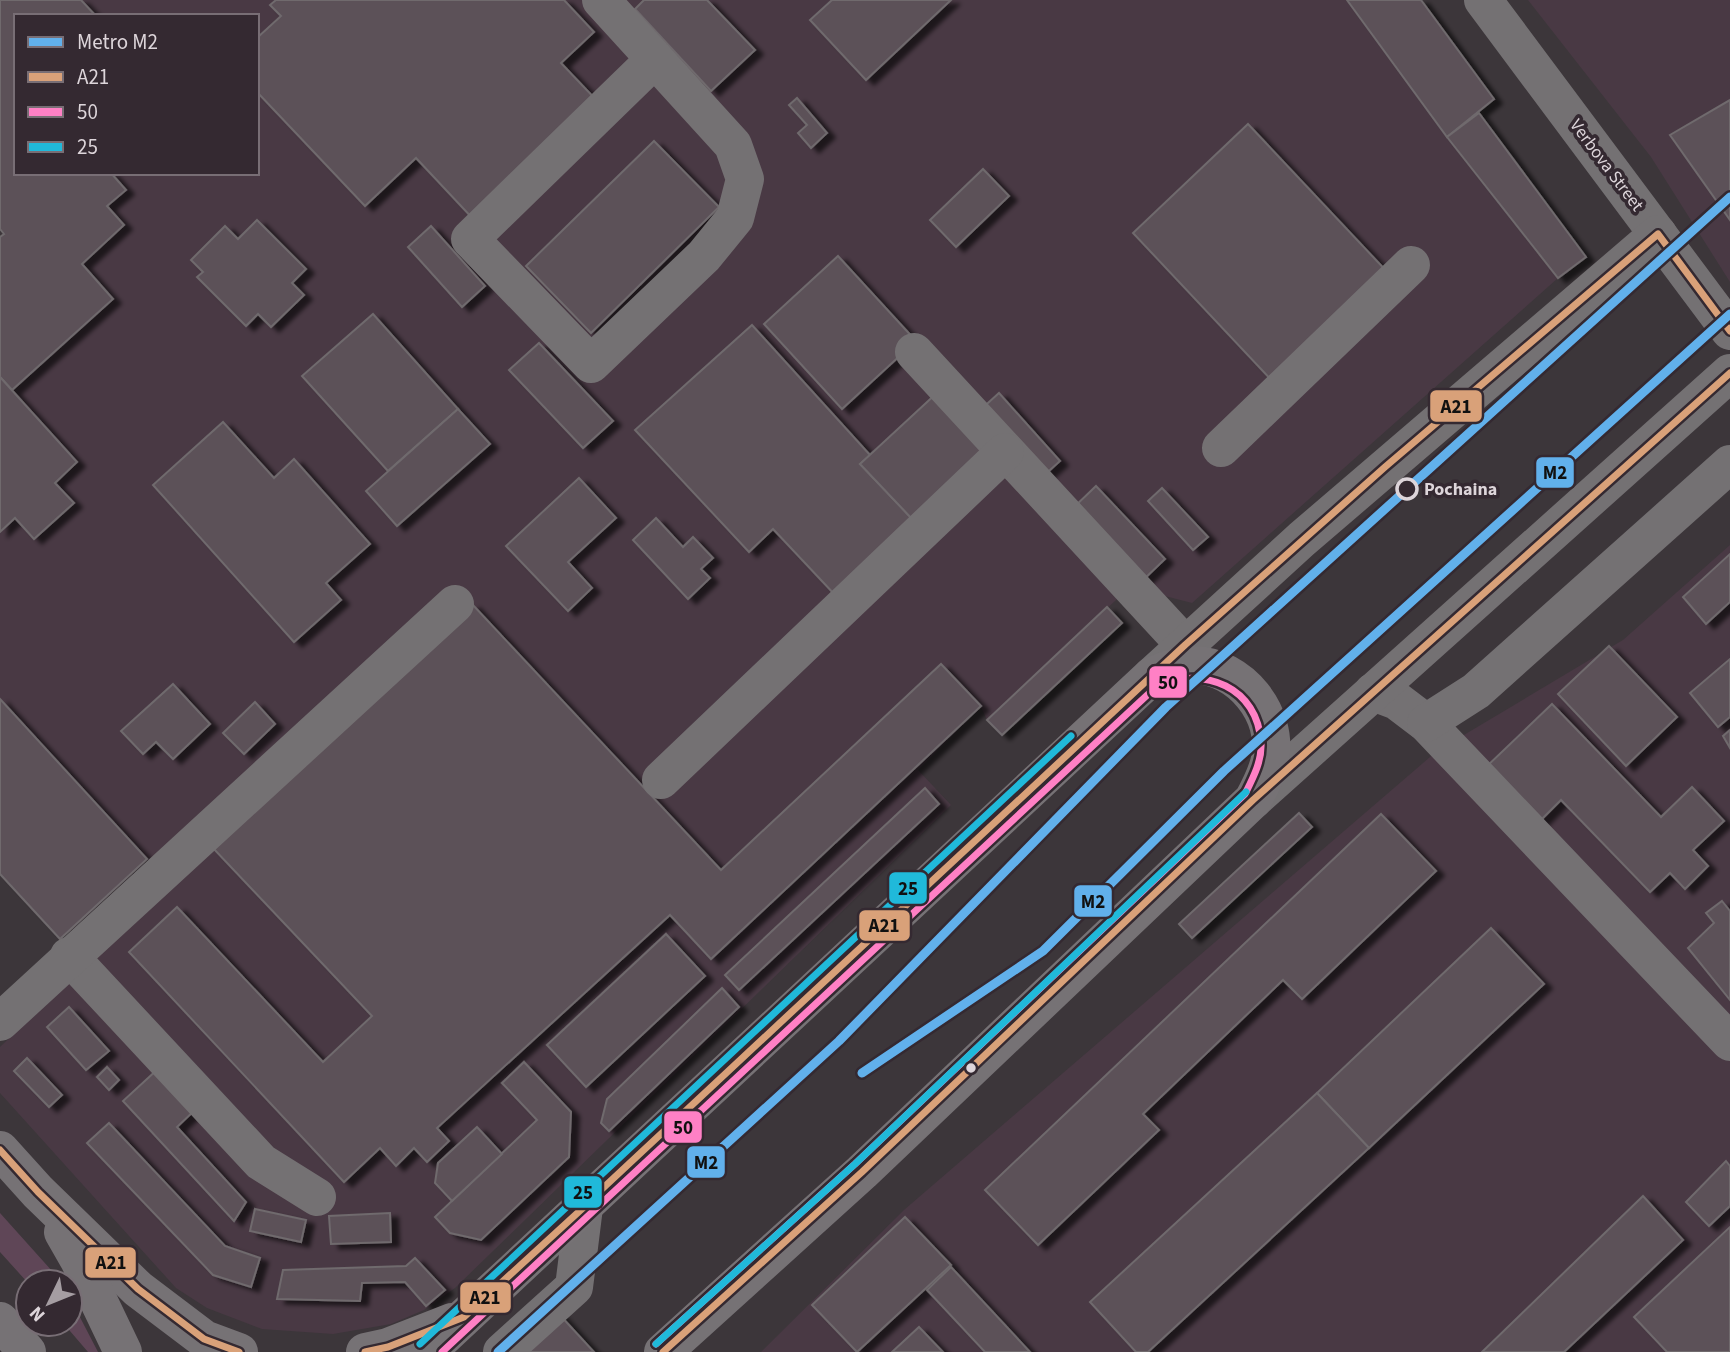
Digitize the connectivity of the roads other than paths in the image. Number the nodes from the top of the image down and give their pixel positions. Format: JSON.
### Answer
{"nodes":[{"id":1,"x":601,"y":0,"type":"edge"},
{"id":2,"x":1483,"y":0,"type":"edge"},
{"id":3,"x":655,"y":59,"type":"junction"},
{"id":4,"x":1658,"y":234,"type":"junction"},
{"id":5,"x":1411,"y":265,"type":"dead end"},
{"id":6,"x":1730,"y":331,"type":"edge"},
{"id":7,"x":914,"y":352,"type":"dead end"},
{"id":8,"x":1730,"y":373,"type":"edge"},
{"id":9,"x":1221,"y":448,"type":"dead end"},
{"id":10,"x":1005,"y":452,"type":"junction"},
{"id":11,"x":1730,"y":464,"type":"edge"},
{"id":12,"x":454,"y":604,"type":"dead end"},
{"id":13,"x":1185,"y":645,"type":"junction"},
{"id":14,"x":1152,"y":676,"type":"junction"},
{"id":15,"x":1373,"y":692,"type":"junction"},
{"id":16,"x":1426,"y":723,"type":"junction"},
{"id":17,"x":661,"y":780,"type":"dead end"},
{"id":18,"x":1253,"y":800,"type":"junction"},
{"id":19,"x":69,"y":956,"type":"junction"},
{"id":20,"x":0,"y":1022,"type":"edge"},
{"id":21,"x":1730,"y":1042,"type":"edge"},
{"id":22,"x":0,"y":1150,"type":"edge"},
{"id":23,"x":38,"y":1192,"type":"junction"},
{"id":24,"x":317,"y":1197,"type":"dead end"},
{"id":25,"x":584,"y":1207,"type":"junction"},
{"id":26,"x":464,"y":1318,"type":"junction"},
{"id":27,"x":0,"y":1321,"type":"edge"},
{"id":28,"x":27,"y":1352,"type":"edge"},
{"id":29,"x":123,"y":1352,"type":"edge"},
{"id":30,"x":239,"y":1352,"type":"edge"},
{"id":31,"x":365,"y":1352,"type":"edge"},
{"id":32,"x":427,"y":1352,"type":"edge"},
{"id":33,"x":502,"y":1352,"type":"edge"},
{"id":34,"x":663,"y":1352,"type":"edge"}],
"edges":[{"from":1,"to":3,"type":"street"},
{"from":2,"to":4,"type":"street","name":"Verbova Street"},
{"from":3,"to":3,"type":"street"},
{"from":4,"to":6,"type":"street","name":"Verbova Street"},
{"from":4,"to":13,"type":"street"},
{"from":5,"to":9,"type":"street"},
{"from":7,"to":10,"type":"street"},
{"from":8,"to":15,"type":"street"},
{"from":10,"to":13,"type":"street"},
{"from":10,"to":17,"type":"street"},
{"from":11,"to":16,"type":"street"},
{"from":12,"to":19,"type":"street"},
{"from":13,"to":14,"type":"street"},
{"from":14,"to":18,"type":"main road"},
{"from":14,"to":25,"type":"main road"},
{"from":15,"to":16,"type":"street"},
{"from":15,"to":18,"type":"street"},
{"from":16,"to":21,"type":"street"},
{"from":18,"to":34,"type":"main road"},
{"from":19,"to":20,"type":"street"},
{"from":19,"to":24,"type":"street"},
{"from":22,"to":23,"type":"main road"},
{"from":23,"to":29,"type":"main road"},
{"from":23,"to":30,"type":"main road"},
{"from":25,"to":26,"type":"main road"},
{"from":25,"to":33,"type":"street"},
{"from":26,"to":31,"type":"main road"},
{"from":26,"to":32,"type":"main road"},
{"from":27,"to":28,"type":"main road"}]}
